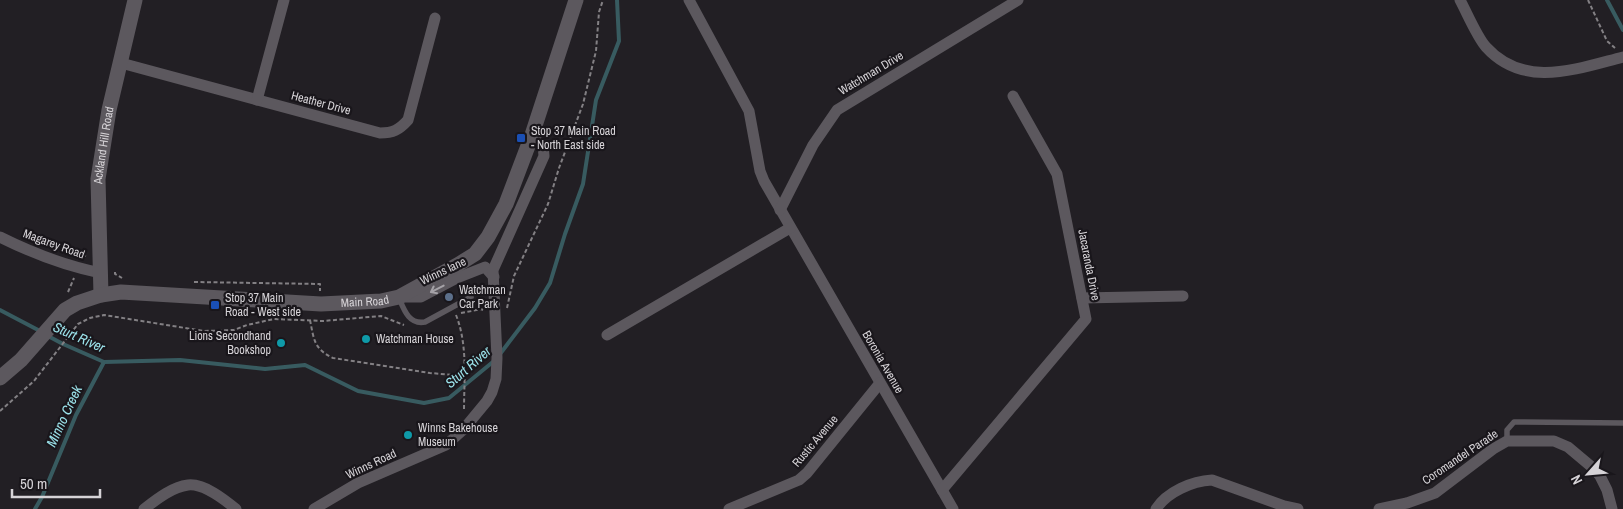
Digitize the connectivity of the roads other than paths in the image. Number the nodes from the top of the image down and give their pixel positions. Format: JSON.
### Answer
{"nodes":[{"id":1,"x":135,"y":0,"type":"edge"},
{"id":2,"x":284,"y":0,"type":"edge"},
{"id":3,"x":576,"y":0,"type":"edge"},
{"id":4,"x":689,"y":0,"type":"edge"},
{"id":5,"x":1018,"y":0,"type":"edge"},
{"id":6,"x":1460,"y":0,"type":"edge"},
{"id":7,"x":435,"y":18,"type":"dead end"},
{"id":8,"x":1621,"y":55,"type":"edge"},
{"id":9,"x":121,"y":63,"type":"junction"},
{"id":10,"x":1013,"y":96,"type":"dead end"},
{"id":11,"x":257,"y":100,"type":"junction"},
{"id":12,"x":531,"y":138,"type":"junction"},
{"id":13,"x":780,"y":210,"type":"junction"},
{"id":14,"x":790,"y":228,"type":"junction"},
{"id":15,"x":0,"y":237,"type":"edge"},
{"id":16,"x":100,"y":273,"type":"junction"},
{"id":17,"x":494,"y":276,"type":"junction"},
{"id":18,"x":101,"y":294,"type":"junction"},
{"id":19,"x":1183,"y":296,"type":"dead end"},
{"id":20,"x":399,"y":297,"type":"junction"},
{"id":21,"x":471,"y":297,"type":"dead end"},
{"id":22,"x":1082,"y":298,"type":"junction"},
{"id":23,"x":607,"y":335,"type":"dead end"},
{"id":24,"x":0,"y":378,"type":"edge"},
{"id":25,"x":880,"y":384,"type":"junction"},
{"id":26,"x":1623,"y":424,"type":"edge"},
{"id":27,"x":1507,"y":441,"type":"junction"},
{"id":28,"x":942,"y":490,"type":"junction"},
{"id":29,"x":144,"y":509,"type":"edge"},
{"id":30,"x":236,"y":509,"type":"edge"},
{"id":31,"x":314,"y":509,"type":"edge"},
{"id":32,"x":729,"y":509,"type":"edge"},
{"id":33,"x":953,"y":509,"type":"edge"},
{"id":34,"x":1156,"y":509,"type":"edge"},
{"id":35,"x":1298,"y":509,"type":"edge"},
{"id":36,"x":1379,"y":509,"type":"edge"},
{"id":37,"x":1612,"y":509,"type":"edge"}],
"edges":[{"from":1,"to":9,"type":"main road","name":"Ackland Hill Road"},
{"from":2,"to":11,"type":"street"},
{"from":3,"to":12,"type":"main road","name":"Main Road"},
{"from":4,"to":13,"type":"street","name":"Boronia Avenue"},
{"from":5,"to":13,"type":"street","name":"Watchman Drive"},
{"from":6,"to":8,"type":"street"},
{"from":7,"to":11,"type":"street","name":"Heather Drive"},
{"from":9,"to":11,"type":"street","name":"Heather Drive"},
{"from":9,"to":16,"type":"main road","name":"Ackland Hill Road"},
{"from":10,"to":22,"type":"street","name":"Jacaranda Drive"},
{"from":12,"to":17,"type":"street"},
{"from":12,"to":20,"type":"main road","name":"Main Road"},
{"from":13,"to":14,"type":"street","name":"Boronia Avenue"},
{"from":14,"to":23,"type":"street"},
{"from":14,"to":25,"type":"street","name":"Boronia Avenue"},
{"from":15,"to":16,"type":"street","name":"Magarey Road"},
{"from":16,"to":18,"type":"main road","name":"Ackland Hill Road"},
{"from":17,"to":20,"type":"street","name":"Winns lane","one_way":true},
{"from":17,"to":31,"type":"street","name":"Winns Road"},
{"from":18,"to":20,"type":"main road","name":"Main Road"},
{"from":18,"to":24,"type":"main road","name":"Main Road"},
{"from":19,"to":22,"type":"street"},
{"from":20,"to":21,"type":"lane"},
{"from":22,"to":28,"type":"street","name":"Jacaranda Drive"},
{"from":25,"to":28,"type":"street","name":"Boronia Avenue"},
{"from":25,"to":32,"type":"street","name":"Rustic Avenue"},
{"from":26,"to":27,"type":"lane"},
{"from":27,"to":36,"type":"street","name":"Coromandel Parade"},
{"from":27,"to":37,"type":"street","name":"Coromandel Parade"},
{"from":28,"to":33,"type":"street","name":"Boronia Avenue"},
{"from":29,"to":30,"type":"street"},
{"from":34,"to":35,"type":"street"}]}
